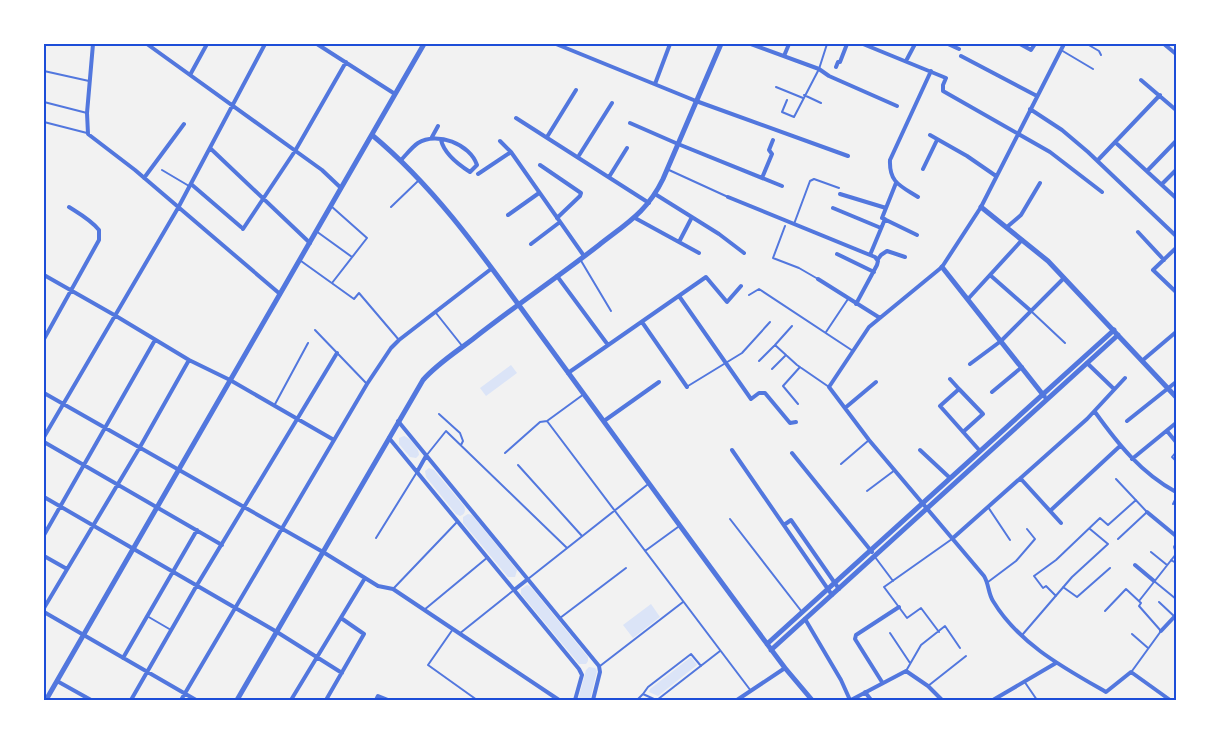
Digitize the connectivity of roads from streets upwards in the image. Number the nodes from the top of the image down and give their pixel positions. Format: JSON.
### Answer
{"nodes":[{"id":1,"x":93,"y":44,"type":"edge"},
{"id":2,"x":147,"y":44,"type":"edge"},
{"id":3,"x":207,"y":44,"type":"edge"},
{"id":4,"x":265,"y":44,"type":"edge"},
{"id":5,"x":317,"y":44,"type":"edge"},
{"id":6,"x":424,"y":44,"type":"edge"},
{"id":7,"x":556,"y":44,"type":"edge"},
{"id":8,"x":670,"y":44,"type":"edge"},
{"id":9,"x":721,"y":44,"type":"edge"},
{"id":10,"x":751,"y":44,"type":"edge"},
{"id":11,"x":789,"y":44,"type":"edge"},
{"id":12,"x":847,"y":44,"type":"edge"},
{"id":13,"x":863,"y":44,"type":"edge"},
{"id":14,"x":915,"y":44,"type":"edge"},
{"id":15,"x":948,"y":44,"type":"edge"},
{"id":16,"x":1020,"y":44,"type":"edge"},
{"id":17,"x":1035,"y":44,"type":"edge"},
{"id":18,"x":1064,"y":44,"type":"edge"},
{"id":19,"x":1164,"y":44,"type":"edge"},
{"id":20,"x":959,"y":49,"type":"dead end"},
{"id":21,"x":1176,"y":54,"type":"edge"},
{"id":22,"x":784,"y":56,"type":"junction"},
{"id":23,"x":961,"y":56,"type":"dead end"},
{"id":24,"x":906,"y":61,"type":"junction"},
{"id":25,"x":346,"y":62,"type":"junction"},
{"id":26,"x":836,"y":67,"type":"dead end"},
{"id":27,"x":931,"y":71,"type":"junction"},
{"id":28,"x":190,"y":75,"type":"junction"},
{"id":29,"x":1141,"y":80,"type":"dead end"},
{"id":30,"x":655,"y":84,"type":"junction"},
{"id":31,"x":576,"y":90,"type":"dead end"},
{"id":32,"x":395,"y":94,"type":"junction"},
{"id":33,"x":1160,"y":95,"type":"junction"},
{"id":34,"x":1038,"y":96,"type":"junction"},
{"id":35,"x":696,"y":101,"type":"junction"},
{"id":36,"x":612,"y":103,"type":"dead end"},
{"id":37,"x":232,"y":106,"type":"junction"},
{"id":38,"x":897,"y":106,"type":"dead end"},
{"id":39,"x":1030,"y":109,"type":"junction"},
{"id":40,"x":1176,"y":110,"type":"edge"},
{"id":41,"x":516,"y":118,"type":"dead end"},
{"id":42,"x":630,"y":123,"type":"dead end"},
{"id":43,"x":184,"y":124,"type":"dead end"},
{"id":44,"x":438,"y":126,"type":"dead end"},
{"id":45,"x":1018,"y":133,"type":"junction"},
{"id":46,"x":372,"y":135,"type":"junction"},
{"id":47,"x":930,"y":135,"type":"dead end"},
{"id":48,"x":432,"y":137,"type":"junction"},
{"id":49,"x":547,"y":137,"type":"junction"},
{"id":50,"x":441,"y":140,"type":"junction"},
{"id":51,"x":773,"y":140,"type":"dead end"},
{"id":52,"x":937,"y":140,"type":"junction"},
{"id":53,"x":500,"y":141,"type":"dead end"},
{"id":54,"x":1176,"y":141,"type":"edge"},
{"id":55,"x":1115,"y":142,"type":"junction"},
{"id":56,"x":678,"y":144,"type":"junction"},
{"id":57,"x":210,"y":148,"type":"junction"},
{"id":58,"x":627,"y":148,"type":"dead end"},
{"id":59,"x":295,"y":151,"type":"junction"},
{"id":60,"x":511,"y":152,"type":"junction"},
{"id":61,"x":848,"y":156,"type":"dead end"},
{"id":62,"x":578,"y":157,"type":"junction"},
{"id":63,"x":401,"y":160,"type":"junction"},
{"id":64,"x":1098,"y":160,"type":"junction"},
{"id":65,"x":540,"y":165,"type":"dead end"},
{"id":66,"x":923,"y":169,"type":"dead end"},
{"id":67,"x":1176,"y":170,"type":"edge"},
{"id":68,"x":1147,"y":171,"type":"junction"},
{"id":69,"x":478,"y":174,"type":"dead end"},
{"id":70,"x":996,"y":176,"type":"junction"},
{"id":71,"x":609,"y":177,"type":"junction"},
{"id":72,"x":144,"y":178,"type":"junction"},
{"id":73,"x":762,"y":178,"type":"junction"},
{"id":74,"x":896,"y":183,"type":"junction"},
{"id":75,"x":1040,"y":183,"type":"dead end"},
{"id":76,"x":1162,"y":184,"type":"junction"},
{"id":77,"x":190,"y":185,"type":"junction"},
{"id":78,"x":782,"y":186,"type":"dead end"},
{"id":79,"x":341,"y":188,"type":"junction"},
{"id":80,"x":1102,"y":192,"type":"dead end"},
{"id":81,"x":539,"y":193,"type":"junction"},
{"id":82,"x":656,"y":194,"type":"junction"},
{"id":83,"x":840,"y":194,"type":"dead end"},
{"id":84,"x":728,"y":197,"type":"road end"},
{"id":85,"x":918,"y":197,"type":"dead end"},
{"id":86,"x":264,"y":198,"type":"junction"},
{"id":87,"x":1176,"y":198,"type":"edge"},
{"id":88,"x":649,"y":202,"type":"junction"},
{"id":89,"x":69,"y":207,"type":"dead end"},
{"id":90,"x":980,"y":207,"type":"junction"},
{"id":91,"x":178,"y":208,"type":"junction"},
{"id":92,"x":833,"y":208,"type":"dead end"},
{"id":93,"x":886,"y":208,"type":"junction"},
{"id":94,"x":508,"y":215,"type":"dead end"},
{"id":95,"x":692,"y":217,"type":"junction"},
{"id":96,"x":556,"y":218,"type":"junction"},
{"id":97,"x":635,"y":218,"type":"junction"},
{"id":98,"x":884,"y":218,"type":"junction"},
{"id":99,"x":560,"y":222,"type":"junction"},
{"id":100,"x":1007,"y":227,"type":"junction"},
{"id":101,"x":882,"y":228,"type":"junction"},
{"id":102,"x":1138,"y":232,"type":"dead end"},
{"id":103,"x":917,"y":234,"type":"dead end"},
{"id":104,"x":1175,"y":235,"type":"edge"},
{"id":105,"x":1022,"y":240,"type":"junction"},
{"id":106,"x":679,"y":242,"type":"junction"},
{"id":107,"x":310,"y":243,"type":"junction"},
{"id":108,"x":531,"y":244,"type":"dead end"},
{"id":109,"x":1176,"y":248,"type":"edge"},
{"id":110,"x":699,"y":253,"type":"dead end"},
{"id":111,"x":744,"y":253,"type":"dead end"},
{"id":112,"x":837,"y":254,"type":"dead end"},
{"id":113,"x":870,"y":255,"type":"junction"},
{"id":114,"x":905,"y":257,"type":"dead end"},
{"id":115,"x":582,"y":258,"type":"junction"},
{"id":116,"x":878,"y":259,"type":"junction"},
{"id":117,"x":1164,"y":260,"type":"junction"},
{"id":118,"x":942,"y":267,"type":"junction"},
{"id":119,"x":491,"y":269,"type":"junction"},
{"id":120,"x":874,"y":272,"type":"junction"},
{"id":121,"x":44,"y":275,"type":"edge"},
{"id":122,"x":990,"y":275,"type":"junction"},
{"id":123,"x":557,"y":276,"type":"junction"},
{"id":124,"x":1064,"y":278,"type":"junction"},
{"id":125,"x":818,"y":279,"type":"road end"},
{"id":126,"x":741,"y":286,"type":"dead end"},
{"id":127,"x":71,"y":290,"type":"junction"},
{"id":128,"x":1176,"y":292,"type":"edge"},
{"id":129,"x":280,"y":294,"type":"junction"},
{"id":130,"x":679,"y":296,"type":"junction"},
{"id":131,"x":968,"y":299,"type":"junction"},
{"id":132,"x":518,"y":304,"type":"junction"},
{"id":133,"x":856,"y":304,"type":"junction"},
{"id":134,"x":1031,"y":311,"type":"junction"},
{"id":135,"x":116,"y":316,"type":"junction"},
{"id":136,"x":880,"y":318,"type":"junction"},
{"id":137,"x":642,"y":322,"type":"junction"},
{"id":138,"x":1114,"y":330,"type":"junction"},
{"id":139,"x":1176,"y":332,"type":"edge"},
{"id":140,"x":1118,"y":335,"type":"junction"},
{"id":141,"x":44,"y":339,"type":"edge"},
{"id":142,"x":155,"y":340,"type":"junction"},
{"id":143,"x":1001,"y":341,"type":"junction"},
{"id":144,"x":608,"y":345,"type":"junction"},
{"id":145,"x":337,"y":353,"type":"road end"},
{"id":146,"x":189,"y":360,"type":"junction"},
{"id":147,"x":1143,"y":360,"type":"junction"},
{"id":148,"x":1087,"y":363,"type":"junction"},
{"id":149,"x":970,"y":364,"type":"dead end"},
{"id":150,"x":1022,"y":367,"type":"junction"},
{"id":151,"x":568,"y":373,"type":"junction"},
{"id":152,"x":1125,"y":378,"type":"dead end"},
{"id":153,"x":950,"y":379,"type":"dead end"},
{"id":154,"x":230,"y":380,"type":"junction"},
{"id":155,"x":659,"y":382,"type":"dead end"},
{"id":156,"x":876,"y":382,"type":"dead end"},
{"id":157,"x":1176,"y":382,"type":"edge"},
{"id":158,"x":687,"y":386,"type":"road end"},
{"id":159,"x":1169,"y":388,"type":"junction"},
{"id":160,"x":959,"y":389,"type":"junction"},
{"id":161,"x":1114,"y":389,"type":"junction"},
{"id":162,"x":992,"y":392,"type":"dead end"},
{"id":163,"x":44,"y":393,"type":"edge"},
{"id":164,"x":1043,"y":394,"type":"junction"},
{"id":165,"x":1176,"y":397,"type":"edge"},
{"id":166,"x":1046,"y":401,"type":"junction"},
{"id":167,"x":64,"y":404,"type":"junction"},
{"id":168,"x":845,"y":408,"type":"junction"},
{"id":169,"x":1095,"y":412,"type":"junction"},
{"id":170,"x":297,"y":419,"type":"junction"},
{"id":171,"x":398,"y":421,"type":"junction"},
{"id":172,"x":604,"y":421,"type":"junction"},
{"id":173,"x":1127,"y":421,"type":"dead end"},
{"id":174,"x":796,"y":422,"type":"dead end"},
{"id":175,"x":1176,"y":423,"type":"edge"},
{"id":176,"x":105,"y":427,"type":"junction"},
{"id":177,"x":1167,"y":431,"type":"junction"},
{"id":178,"x":964,"y":432,"type":"junction"},
{"id":179,"x":44,"y":437,"type":"edge"},
{"id":180,"x":389,"y":438,"type":"junction"},
{"id":181,"x":334,"y":440,"type":"junction"},
{"id":182,"x":44,"y":442,"type":"edge"},
{"id":183,"x":1176,"y":442,"type":"edge"},
{"id":184,"x":1120,"y":446,"type":"junction"},
{"id":185,"x":140,"y":447,"type":"junction"},
{"id":186,"x":732,"y":450,"type":"dead end"},
{"id":187,"x":920,"y":450,"type":"dead end"},
{"id":188,"x":980,"y":450,"type":"junction"},
{"id":189,"x":792,"y":453,"type":"dead end"},
{"id":190,"x":426,"y":456,"type":"junction"},
{"id":191,"x":1132,"y":459,"type":"junction"},
{"id":192,"x":83,"y":465,"type":"junction"},
{"id":193,"x":179,"y":469,"type":"junction"},
{"id":194,"x":417,"y":472,"type":"junction"},
{"id":195,"x":950,"y":478,"type":"junction"},
{"id":196,"x":1022,"y":479,"type":"junction"},
{"id":197,"x":117,"y":485,"type":"junction"},
{"id":198,"x":1176,"y":492,"type":"edge"},
{"id":199,"x":44,"y":497,"type":"edge"},
{"id":200,"x":923,"y":503,"type":"junction"},
{"id":201,"x":60,"y":506,"type":"junction"},
{"id":202,"x":245,"y":507,"type":"junction"},
{"id":203,"x":157,"y":508,"type":"junction"},
{"id":204,"x":928,"y":509,"type":"junction"},
{"id":205,"x":1050,"y":511,"type":"junction"},
{"id":206,"x":1147,"y":512,"type":"road end"},
{"id":207,"x":1061,"y":523,"type":"dead end"},
{"id":208,"x":93,"y":525,"type":"junction"},
{"id":209,"x":784,"y":525,"type":"junction"},
{"id":210,"x":282,"y":528,"type":"junction"},
{"id":211,"x":196,"y":530,"type":"junction"},
{"id":212,"x":44,"y":535,"type":"edge"},
{"id":213,"x":1176,"y":536,"type":"edge"},
{"id":214,"x":954,"y":538,"type":"junction"},
{"id":215,"x":222,"y":545,"type":"junction"},
{"id":216,"x":134,"y":548,"type":"junction"},
{"id":217,"x":810,"y":549,"type":"junction"},
{"id":218,"x":870,"y":549,"type":"junction"},
{"id":219,"x":323,"y":552,"type":"junction"},
{"id":220,"x":803,"y":554,"type":"junction"},
{"id":221,"x":44,"y":556,"type":"edge"},
{"id":222,"x":874,"y":556,"type":"junction"},
{"id":223,"x":1136,"y":565,"type":"dead end"},
{"id":224,"x":67,"y":569,"type":"junction"},
{"id":225,"x":173,"y":571,"type":"junction"},
{"id":226,"x":364,"y":578,"type":"junction"},
{"id":227,"x":528,"y":579,"type":"junction"},
{"id":228,"x":834,"y":582,"type":"junction"},
{"id":229,"x":1154,"y":582,"type":"road end"},
{"id":230,"x":198,"y":585,"type":"junction"},
{"id":231,"x":839,"y":588,"type":"junction"},
{"id":232,"x":827,"y":589,"type":"junction"},
{"id":233,"x":514,"y":590,"type":"junction"},
{"id":234,"x":832,"y":595,"type":"junction"},
{"id":235,"x":899,"y":607,"type":"road end"},
{"id":236,"x":44,"y":608,"type":"edge"},
{"id":237,"x":235,"y":608,"type":"junction"},
{"id":238,"x":44,"y":612,"type":"edge"},
{"id":239,"x":1176,"y":616,"type":"edge"},
{"id":240,"x":341,"y":618,"type":"junction"},
{"id":241,"x":805,"y":619,"type":"junction"},
{"id":242,"x":1161,"y":630,"type":"road end"},
{"id":243,"x":277,"y":632,"type":"junction"},
{"id":244,"x":84,"y":635,"type":"junction"},
{"id":245,"x":767,"y":644,"type":"junction"},
{"id":246,"x":771,"y":650,"type":"junction"},
{"id":247,"x":123,"y":658,"type":"junction"},
{"id":248,"x":317,"y":658,"type":"junction"},
{"id":249,"x":1056,"y":663,"type":"junction"},
{"id":250,"x":785,"y":668,"type":"junction"},
{"id":251,"x":147,"y":672,"type":"junction"},
{"id":252,"x":342,"y":674,"type":"junction"},
{"id":253,"x":57,"y":681,"type":"junction"},
{"id":254,"x":882,"y":682,"type":"junction"},
{"id":255,"x":865,"y":692,"type":"junction"},
{"id":256,"x":185,"y":694,"type":"junction"},
{"id":257,"x":46,"y":700,"type":"edge"},
{"id":258,"x":91,"y":700,"type":"edge"},
{"id":259,"x":131,"y":700,"type":"edge"},
{"id":260,"x":181,"y":700,"type":"edge"},
{"id":261,"x":196,"y":700,"type":"edge"},
{"id":262,"x":237,"y":700,"type":"edge"},
{"id":263,"x":292,"y":700,"type":"edge"},
{"id":264,"x":326,"y":700,"type":"edge"},
{"id":265,"x":376,"y":700,"type":"edge"},
{"id":266,"x":388,"y":700,"type":"edge"},
{"id":267,"x":559,"y":700,"type":"edge"},
{"id":268,"x":575,"y":700,"type":"edge"},
{"id":269,"x":593,"y":700,"type":"edge"},
{"id":270,"x":738,"y":700,"type":"edge"},
{"id":271,"x":812,"y":700,"type":"edge"},
{"id":272,"x":850,"y":700,"type":"edge"},
{"id":273,"x":870,"y":700,"type":"edge"},
{"id":274,"x":942,"y":700,"type":"edge"},
{"id":275,"x":993,"y":700,"type":"edge"},
{"id":276,"x":1170,"y":700,"type":"edge"}],
"edges":[{"from":1,"to":72,"type":"street"},
{"from":2,"to":28,"type":"street"},
{"from":3,"to":28,"type":"street"},
{"from":4,"to":37,"type":"street"},
{"from":5,"to":25,"type":"street"},
{"from":6,"to":32,"type":"street"},
{"from":7,"to":30,"type":"street"},
{"from":8,"to":30,"type":"street"},
{"from":9,"to":35,"type":"street"},
{"from":10,"to":22,"type":"street"},
{"from":11,"to":22,"type":"street"},
{"from":12,"to":26,"type":"street"},
{"from":13,"to":24,"type":"street"},
{"from":14,"to":24,"type":"street"},
{"from":15,"to":20,"type":"street"},
{"from":16,"to":17,"type":"street"},
{"from":18,"to":34,"type":"street"},
{"from":19,"to":21,"type":"street"},
{"from":22,"to":38,"type":"street"},
{"from":23,"to":34,"type":"street"},
{"from":24,"to":27,"type":"street"},
{"from":25,"to":32,"type":"street"},
{"from":25,"to":59,"type":"street"},
{"from":27,"to":45,"type":"street"},
{"from":27,"to":74,"type":"street"},
{"from":28,"to":37,"type":"street"},
{"from":29,"to":33,"type":"street"},
{"from":30,"to":35,"type":"street"},
{"from":31,"to":49,"type":"street"},
{"from":32,"to":46,"type":"street"},
{"from":33,"to":40,"type":"street"},
{"from":33,"to":55,"type":"street"},
{"from":34,"to":39,"type":"street"},
{"from":35,"to":56,"type":"street"},
{"from":35,"to":61,"type":"street"},
{"from":36,"to":62,"type":"street"},
{"from":37,"to":57,"type":"street"},
{"from":37,"to":59,"type":"street"},
{"from":39,"to":45,"type":"street"},
{"from":39,"to":64,"type":"street"},
{"from":41,"to":49,"type":"street"},
{"from":42,"to":56,"type":"street"},
{"from":43,"to":72,"type":"street"},
{"from":44,"to":48,"type":"street"},
{"from":45,"to":70,"type":"street"},
{"from":45,"to":80,"type":"street"},
{"from":46,"to":63,"type":"street"},
{"from":46,"to":79,"type":"street"},
{"from":47,"to":52,"type":"street"},
{"from":48,"to":50,"type":"street"},
{"from":48,"to":63,"type":"street"},
{"from":49,"to":62,"type":"street"},
{"from":50,"to":50,"type":"street"},
{"from":51,"to":73,"type":"street"},
{"from":52,"to":66,"type":"street"},
{"from":52,"to":70,"type":"street"},
{"from":53,"to":60,"type":"street"},
{"from":54,"to":68,"type":"street"},
{"from":55,"to":64,"type":"street"},
{"from":55,"to":68,"type":"street"},
{"from":56,"to":73,"type":"street"},
{"from":56,"to":82,"type":"street"},
{"from":57,"to":77,"type":"street"},
{"from":57,"to":86,"type":"street"},
{"from":58,"to":71,"type":"street"},
{"from":59,"to":79,"type":"street"},
{"from":59,"to":86,"type":"street"},
{"from":60,"to":69,"type":"street"},
{"from":60,"to":81,"type":"street"},
{"from":62,"to":71,"type":"street"},
{"from":63,"to":119,"type":"street"},
{"from":64,"to":104,"type":"street"},
{"from":65,"to":96,"type":"street"},
{"from":67,"to":76,"type":"street"},
{"from":68,"to":76,"type":"street"},
{"from":70,"to":90,"type":"street"},
{"from":71,"to":88,"type":"street"},
{"from":72,"to":91,"type":"street"},
{"from":73,"to":78,"type":"street"},
{"from":74,"to":85,"type":"street"},
{"from":74,"to":93,"type":"street"},
{"from":75,"to":100,"type":"street"},
{"from":76,"to":87,"type":"street"},
{"from":77,"to":86,"type":"street"},
{"from":77,"to":91,"type":"street"},
{"from":79,"to":107,"type":"street"},
{"from":81,"to":94,"type":"street"},
{"from":81,"to":96,"type":"street"},
{"from":82,"to":88,"type":"street"},
{"from":82,"to":95,"type":"street"},
{"from":83,"to":93,"type":"street"},
{"from":84,"to":113,"type":"street"},
{"from":86,"to":107,"type":"street"},
{"from":88,"to":97,"type":"street"},
{"from":89,"to":127,"type":"street"},
{"from":90,"to":100,"type":"street"},
{"from":90,"to":118,"type":"street"},
{"from":91,"to":129,"type":"street"},
{"from":91,"to":135,"type":"street"},
{"from":92,"to":101,"type":"street"},
{"from":93,"to":98,"type":"street"},
{"from":95,"to":106,"type":"street"},
{"from":95,"to":111,"type":"street"},
{"from":96,"to":99,"type":"street"},
{"from":97,"to":106,"type":"street"},
{"from":97,"to":115,"type":"street"},
{"from":98,"to":101,"type":"street"},
{"from":98,"to":103,"type":"street"},
{"from":99,"to":108,"type":"street"},
{"from":99,"to":115,"type":"street"},
{"from":100,"to":105,"type":"street"},
{"from":101,"to":113,"type":"street"},
{"from":102,"to":117,"type":"street"},
{"from":105,"to":122,"type":"street"},
{"from":105,"to":124,"type":"street"},
{"from":106,"to":110,"type":"street"},
{"from":107,"to":129,"type":"street"},
{"from":109,"to":117,"type":"street"},
{"from":112,"to":120,"type":"street"},
{"from":113,"to":116,"type":"street"},
{"from":114,"to":116,"type":"street"},
{"from":115,"to":123,"type":"street"},
{"from":116,"to":120,"type":"street"},
{"from":117,"to":128,"type":"street"},
{"from":118,"to":131,"type":"street"},
{"from":118,"to":136,"type":"street"},
{"from":119,"to":132,"type":"street"},
{"from":119,"to":181,"type":"street"},
{"from":120,"to":133,"type":"street"},
{"from":121,"to":127,"type":"street"},
{"from":122,"to":131,"type":"street"},
{"from":122,"to":134,"type":"street"},
{"from":123,"to":132,"type":"street"},
{"from":123,"to":144,"type":"street"},
{"from":124,"to":134,"type":"street"},
{"from":124,"to":138,"type":"street"},
{"from":125,"to":133,"type":"street"},
{"from":126,"to":130,"type":"street"},
{"from":127,"to":135,"type":"street"},
{"from":127,"to":141,"type":"street"},
{"from":129,"to":154,"type":"street"},
{"from":130,"to":137,"type":"street"},
{"from":130,"to":174,"type":"street"},
{"from":131,"to":143,"type":"street"},
{"from":132,"to":151,"type":"street"},
{"from":132,"to":171,"type":"street"},
{"from":133,"to":136,"type":"street"},
{"from":134,"to":143,"type":"street"},
{"from":135,"to":142,"type":"street"},
{"from":135,"to":167,"type":"street"},
{"from":136,"to":168,"type":"street"},
{"from":137,"to":144,"type":"street"},
{"from":137,"to":158,"type":"street"},
{"from":138,"to":140,"type":"street"},
{"from":138,"to":164,"type":"street"},
{"from":139,"to":147,"type":"street"},
{"from":140,"to":147,"type":"street"},
{"from":140,"to":148,"type":"street"},
{"from":142,"to":146,"type":"street"},
{"from":142,"to":176,"type":"street"},
{"from":143,"to":149,"type":"street"},
{"from":143,"to":150,"type":"street"},
{"from":144,"to":151,"type":"street"},
{"from":145,"to":170,"type":"street"},
{"from":146,"to":154,"type":"street"},
{"from":146,"to":185,"type":"street"},
{"from":147,"to":159,"type":"street"},
{"from":148,"to":161,"type":"street"},
{"from":148,"to":166,"type":"street"},
{"from":150,"to":162,"type":"street"},
{"from":150,"to":164,"type":"street"},
{"from":151,"to":172,"type":"street"},
{"from":152,"to":161,"type":"street"},
{"from":153,"to":160,"type":"street"},
{"from":154,"to":170,"type":"street"},
{"from":154,"to":193,"type":"street"},
{"from":155,"to":172,"type":"street"},
{"from":156,"to":168,"type":"street"},
{"from":157,"to":159,"type":"street"},
{"from":159,"to":165,"type":"street"},
{"from":159,"to":173,"type":"street"},
{"from":160,"to":178,"type":"street"},
{"from":160,"to":178,"type":"street"},
{"from":161,"to":169,"type":"street"},
{"from":163,"to":167,"type":"street"},
{"from":164,"to":166,"type":"street"},
{"from":164,"to":188,"type":"street"},
{"from":166,"to":204,"type":"street"},
{"from":167,"to":176,"type":"street"},
{"from":167,"to":179,"type":"street"},
{"from":168,"to":200,"type":"street"},
{"from":169,"to":184,"type":"street"},
{"from":169,"to":196,"type":"street"},
{"from":170,"to":181,"type":"street"},
{"from":170,"to":202,"type":"street"},
{"from":171,"to":180,"type":"street"},
{"from":171,"to":190,"type":"street"},
{"from":172,"to":245,"type":"street"},
{"from":175,"to":177,"type":"street"},
{"from":176,"to":185,"type":"street"},
{"from":176,"to":192,"type":"street"},
{"from":177,"to":183,"type":"street"},
{"from":177,"to":191,"type":"street"},
{"from":178,"to":188,"type":"street"},
{"from":180,"to":194,"type":"street"},
{"from":180,"to":219,"type":"street"},
{"from":181,"to":210,"type":"street"},
{"from":182,"to":192,"type":"street"},
{"from":184,"to":191,"type":"street"},
{"from":184,"to":205,"type":"street"},
{"from":185,"to":193,"type":"street"},
{"from":185,"to":197,"type":"street"},
{"from":186,"to":209,"type":"street"},
{"from":187,"to":195,"type":"street"},
{"from":188,"to":195,"type":"street"},
{"from":189,"to":218,"type":"street"},
{"from":190,"to":194,"type":"street"},
{"from":190,"to":227,"type":"street"},
{"from":191,"to":198,"type":"street"},
{"from":192,"to":197,"type":"street"},
{"from":192,"to":201,"type":"street"},
{"from":193,"to":202,"type":"street"},
{"from":193,"to":203,"type":"street"},
{"from":194,"to":233,"type":"street"},
{"from":195,"to":200,"type":"street"},
{"from":196,"to":205,"type":"street"},
{"from":196,"to":214,"type":"street"},
{"from":197,"to":203,"type":"street"},
{"from":197,"to":208,"type":"street"},
{"from":199,"to":201,"type":"street"},
{"from":200,"to":204,"type":"street"},
{"from":200,"to":218,"type":"street"},
{"from":201,"to":208,"type":"street"},
{"from":201,"to":212,"type":"street"},
{"from":202,"to":210,"type":"street"},
{"from":202,"to":215,"type":"street"},
{"from":203,"to":211,"type":"street"},
{"from":203,"to":216,"type":"street"},
{"from":204,"to":214,"type":"street"},
{"from":204,"to":222,"type":"street"},
{"from":205,"to":207,"type":"street"},
{"from":206,"to":213,"type":"street"},
{"from":208,"to":216,"type":"street"},
{"from":208,"to":224,"type":"street"},
{"from":209,"to":217,"type":"street"},
{"from":209,"to":220,"type":"street"},
{"from":210,"to":219,"type":"street"},
{"from":210,"to":237,"type":"street"},
{"from":211,"to":215,"type":"street"},
{"from":211,"to":225,"type":"street"},
{"from":214,"to":249,"type":"street"},
{"from":215,"to":230,"type":"street"},
{"from":216,"to":225,"type":"street"},
{"from":216,"to":244,"type":"street"},
{"from":217,"to":220,"type":"street"},
{"from":217,"to":228,"type":"street"},
{"from":218,"to":222,"type":"street"},
{"from":218,"to":228,"type":"street"},
{"from":219,"to":226,"type":"street"},
{"from":219,"to":243,"type":"street"},
{"from":220,"to":232,"type":"street"},
{"from":221,"to":224,"type":"street"},
{"from":222,"to":231,"type":"street"},
{"from":223,"to":229,"type":"street"},
{"from":224,"to":236,"type":"street"},
{"from":225,"to":230,"type":"street"},
{"from":225,"to":247,"type":"street"},
{"from":226,"to":240,"type":"street"},
{"from":226,"to":267,"type":"street"},
{"from":227,"to":233,"type":"street"},
{"from":227,"to":269,"type":"street"},
{"from":228,"to":231,"type":"street"},
{"from":228,"to":232,"type":"street"},
{"from":230,"to":237,"type":"street"},
{"from":230,"to":251,"type":"street"},
{"from":231,"to":234,"type":"street"},
{"from":232,"to":234,"type":"street"},
{"from":232,"to":245,"type":"street"},
{"from":233,"to":268,"type":"street"},
{"from":234,"to":241,"type":"street"},
{"from":235,"to":254,"type":"street"},
{"from":237,"to":243,"type":"street"},
{"from":237,"to":256,"type":"street"},
{"from":238,"to":244,"type":"street"},
{"from":239,"to":242,"type":"street"},
{"from":240,"to":248,"type":"street"},
{"from":240,"to":252,"type":"street"},
{"from":241,"to":246,"type":"street"},
{"from":241,"to":272,"type":"street"},
{"from":243,"to":248,"type":"street"},
{"from":243,"to":262,"type":"street"},
{"from":244,"to":247,"type":"street"},
{"from":244,"to":253,"type":"street"},
{"from":245,"to":246,"type":"street"},
{"from":246,"to":250,"type":"street"},
{"from":247,"to":251,"type":"street"},
{"from":248,"to":252,"type":"street"},
{"from":248,"to":263,"type":"street"},
{"from":249,"to":275,"type":"street"},
{"from":249,"to":276,"type":"street"},
{"from":250,"to":270,"type":"street"},
{"from":250,"to":271,"type":"street"},
{"from":251,"to":256,"type":"street"},
{"from":251,"to":259,"type":"street"},
{"from":252,"to":264,"type":"street"},
{"from":253,"to":257,"type":"street"},
{"from":253,"to":258,"type":"street"},
{"from":254,"to":255,"type":"street"},
{"from":254,"to":274,"type":"street"},
{"from":255,"to":272,"type":"street"},
{"from":255,"to":273,"type":"street"},
{"from":256,"to":260,"type":"street"},
{"from":256,"to":261,"type":"street"},
{"from":265,"to":266,"type":"street"}]}
